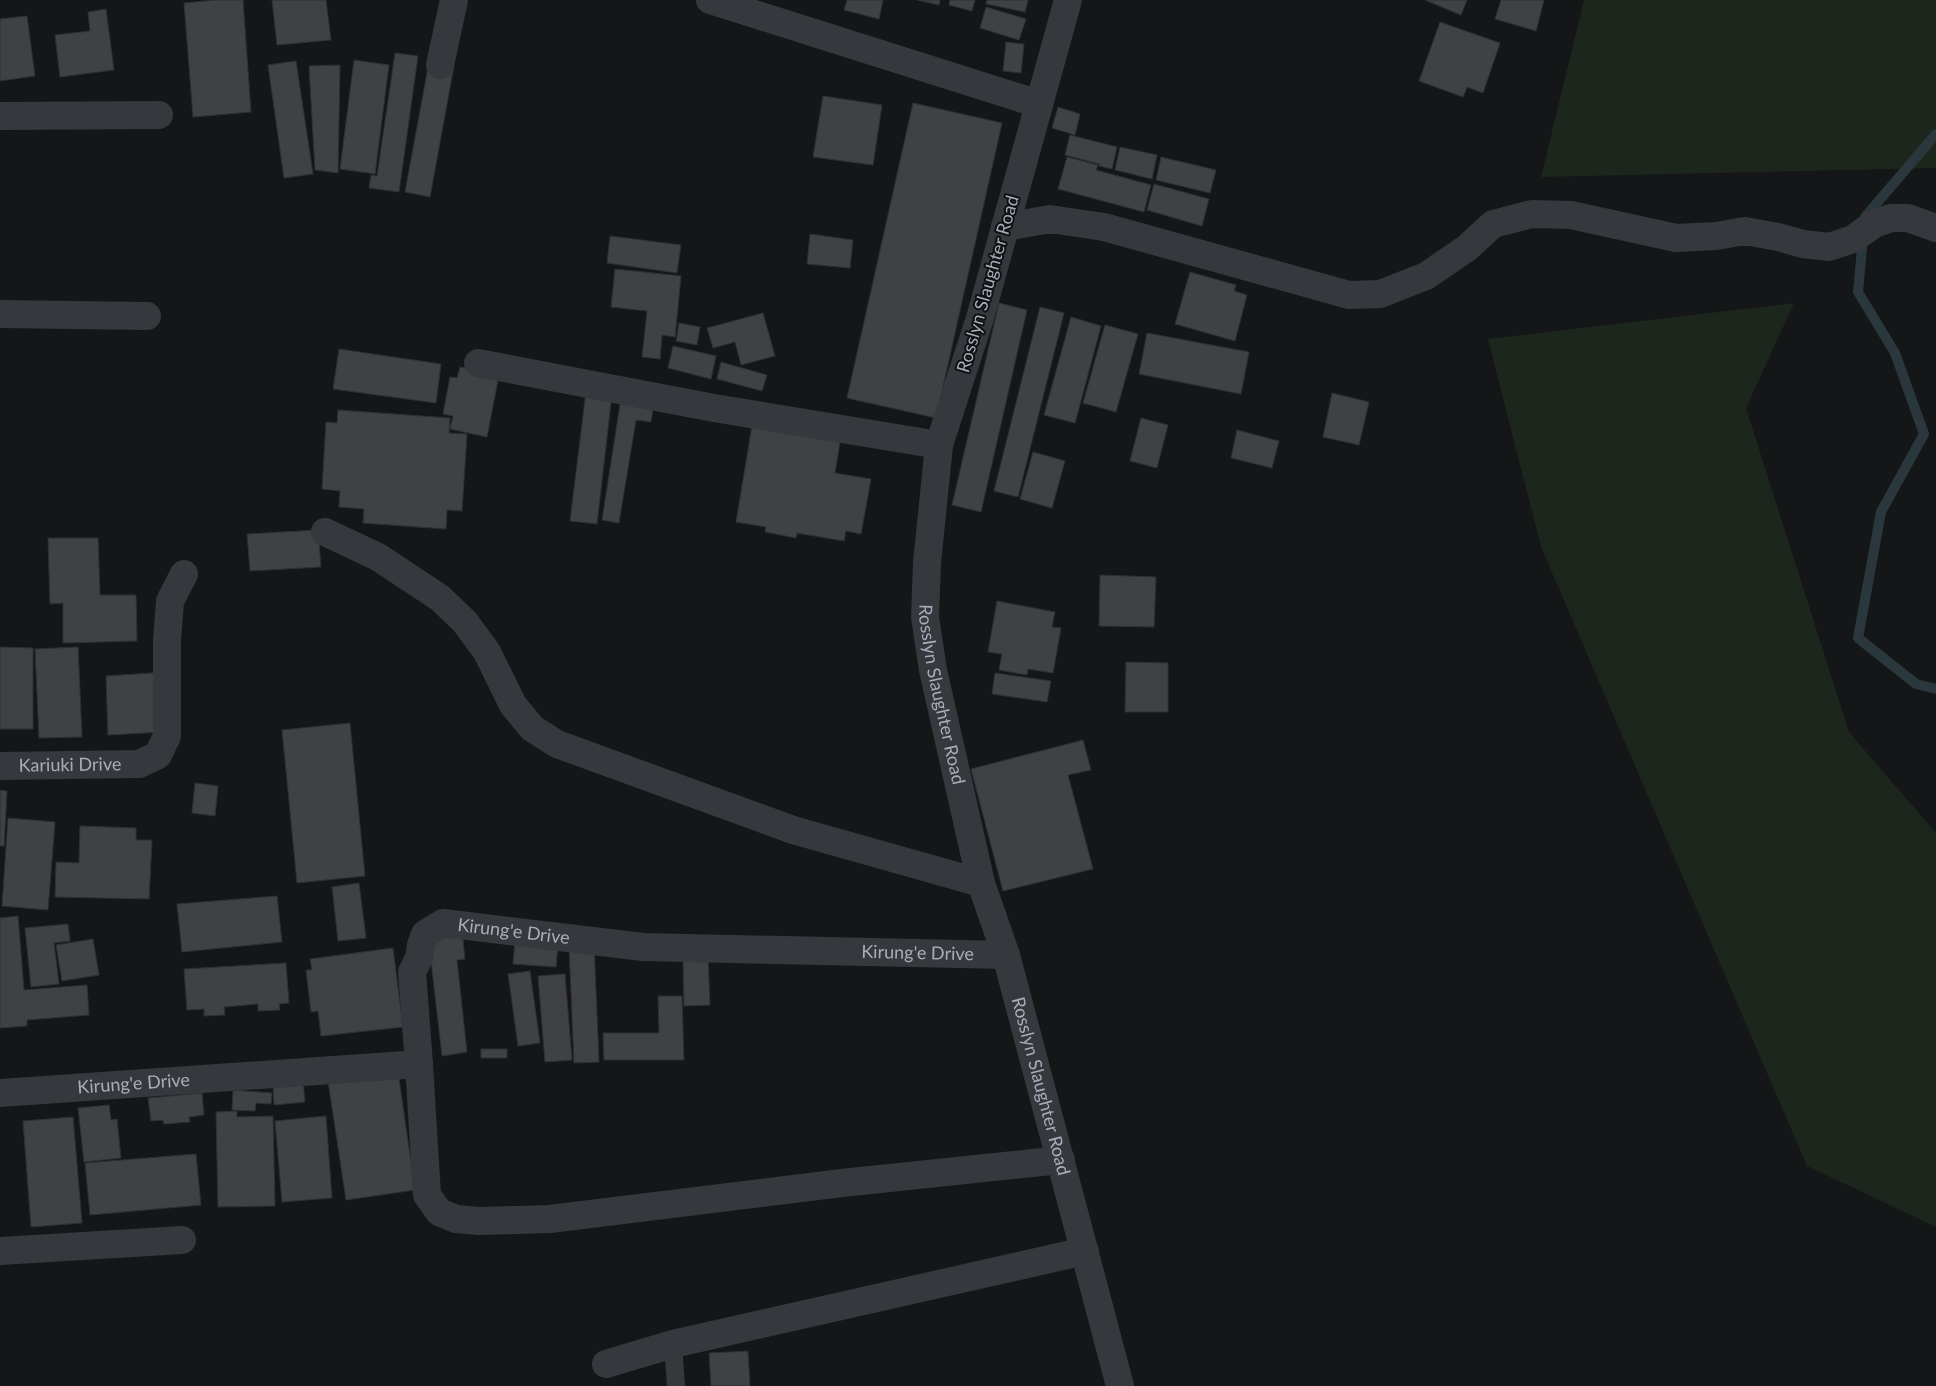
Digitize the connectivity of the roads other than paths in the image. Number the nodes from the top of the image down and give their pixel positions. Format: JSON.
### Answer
{"nodes":[{"id":1,"x":454,"y":0,"type":"edge"},
{"id":2,"x":710,"y":0,"type":"edge"},
{"id":3,"x":1068,"y":0,"type":"edge"},
{"id":4,"x":440,"y":66,"type":"dead end"},
{"id":5,"x":1039,"y":104,"type":"junction"},
{"id":6,"x":159,"y":115,"type":"dead end"},
{"id":7,"x":0,"y":116,"type":"edge"},
{"id":8,"x":1005,"y":226,"type":"junction"},
{"id":9,"x":1936,"y":228,"type":"edge"},
{"id":10,"x":0,"y":314,"type":"edge"},
{"id":11,"x":147,"y":316,"type":"dead end"},
{"id":12,"x":478,"y":363,"type":"dead end"},
{"id":13,"x":939,"y":445,"type":"junction"},
{"id":14,"x":325,"y":532,"type":"dead end"},
{"id":15,"x":184,"y":574,"type":"dead end"},
{"id":16,"x":0,"y":766,"type":"edge"},
{"id":17,"x":981,"y":883,"type":"junction"},
{"id":18,"x":1006,"y":956,"type":"junction"},
{"id":19,"x":419,"y":1064,"type":"junction"},
{"id":20,"x":0,"y":1093,"type":"edge"},
{"id":21,"x":1060,"y":1160,"type":"junction"},
{"id":22,"x":182,"y":1240,"type":"dead end"},
{"id":23,"x":0,"y":1251,"type":"edge"},
{"id":24,"x":1085,"y":1251,"type":"junction"},
{"id":25,"x":673,"y":1344,"type":"junction"},
{"id":26,"x":606,"y":1364,"type":"dead end"},
{"id":27,"x":676,"y":1386,"type":"edge"},
{"id":28,"x":1120,"y":1386,"type":"edge"}],
"edges":[{"from":1,"to":4,"type":"street"},
{"from":2,"to":5,"type":"street"},
{"from":3,"to":5,"type":"street","name":"Rosslyn Slaughter Road"},
{"from":5,"to":8,"type":"street","name":"Rosslyn Slaughter Road"},
{"from":6,"to":7,"type":"street"},
{"from":8,"to":9,"type":"street"},
{"from":8,"to":13,"type":"street","name":"Rosslyn Slaughter Road"},
{"from":10,"to":11,"type":"street"},
{"from":12,"to":13,"type":"street"},
{"from":13,"to":17,"type":"street","name":"Rosslyn Slaughter Road"},
{"from":14,"to":17,"type":"street"},
{"from":15,"to":16,"type":"street","name":"Kariuki Drive"},
{"from":17,"to":18,"type":"street","name":"Rosslyn Slaughter Road"},
{"from":18,"to":19,"type":"street","name":"Kirung'e Drive"},
{"from":18,"to":21,"type":"street","name":"Rosslyn Slaughter Road"},
{"from":19,"to":20,"type":"street","name":"Kirung'e Drive"},
{"from":19,"to":21,"type":"street"},
{"from":21,"to":24,"type":"street","name":"Rosslyn Slaughter Road"},
{"from":22,"to":23,"type":"street"},
{"from":24,"to":25,"type":"street"},
{"from":24,"to":28,"type":"street","name":"Rosslyn Slaughter Road"},
{"from":25,"to":26,"type":"street"},
{"from":25,"to":27,"type":"lane"}]}
